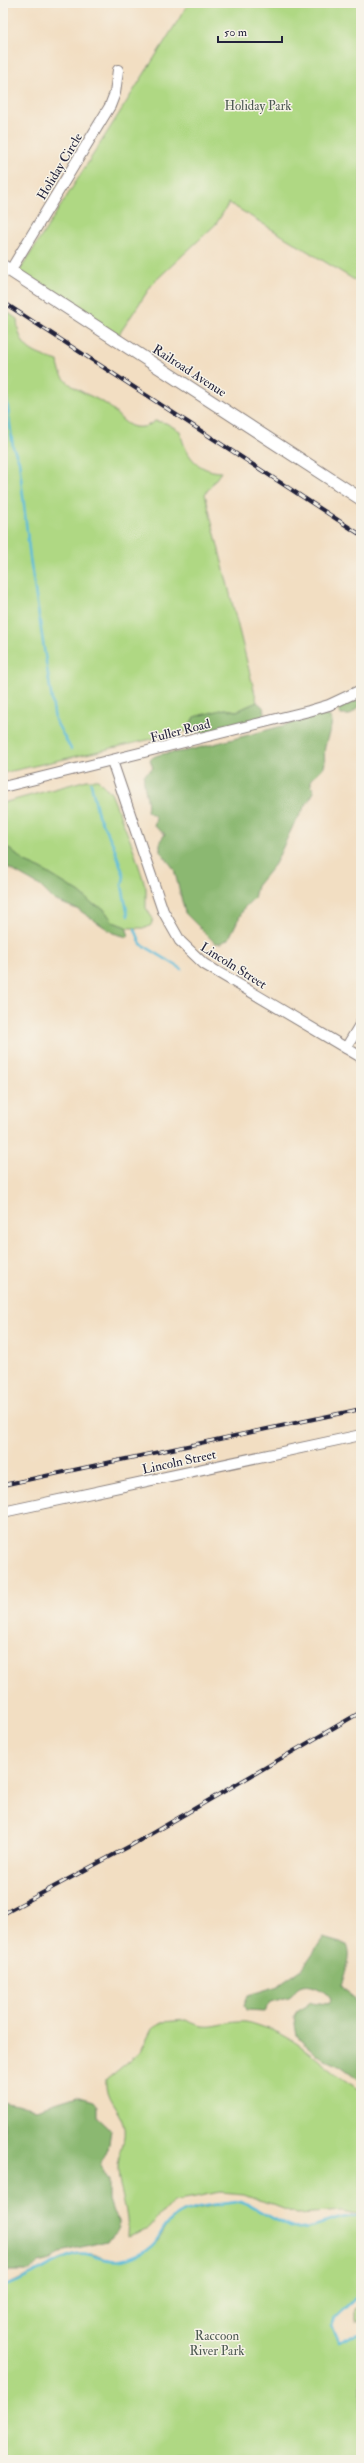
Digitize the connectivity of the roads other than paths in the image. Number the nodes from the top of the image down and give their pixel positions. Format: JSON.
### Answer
{"nodes":[{"id":1,"x":118,"y":70,"type":"dead end"},
{"id":2,"x":7,"y":268,"type":"edge"},
{"id":3,"x":361,"y":499,"type":"edge"},
{"id":4,"x":361,"y":690,"type":"edge"},
{"id":5,"x":112,"y":761,"type":"junction"},
{"id":6,"x":3,"y":787,"type":"edge"},
{"id":7,"x":361,"y":1023,"type":"edge"},
{"id":8,"x":346,"y":1048,"type":"junction"},
{"id":9,"x":361,"y":1057,"type":"edge"},
{"id":10,"x":361,"y":1435,"type":"edge"},
{"id":11,"x":3,"y":1512,"type":"edge"}],
"edges":[{"from":1,"to":2,"type":"street","name":"Holiday Circle"},
{"from":2,"to":3,"type":"main road","name":"Railroad Avenue"},
{"from":4,"to":5,"type":"street","name":"Fuller Road"},
{"from":5,"to":6,"type":"street","name":"Fuller Road"},
{"from":5,"to":8,"type":"street","name":"Lincoln Street"},
{"from":7,"to":8,"type":"street"},
{"from":8,"to":9,"type":"street","name":"Lincoln Street"},
{"from":10,"to":11,"type":"street","name":"Lincoln Street"}]}
